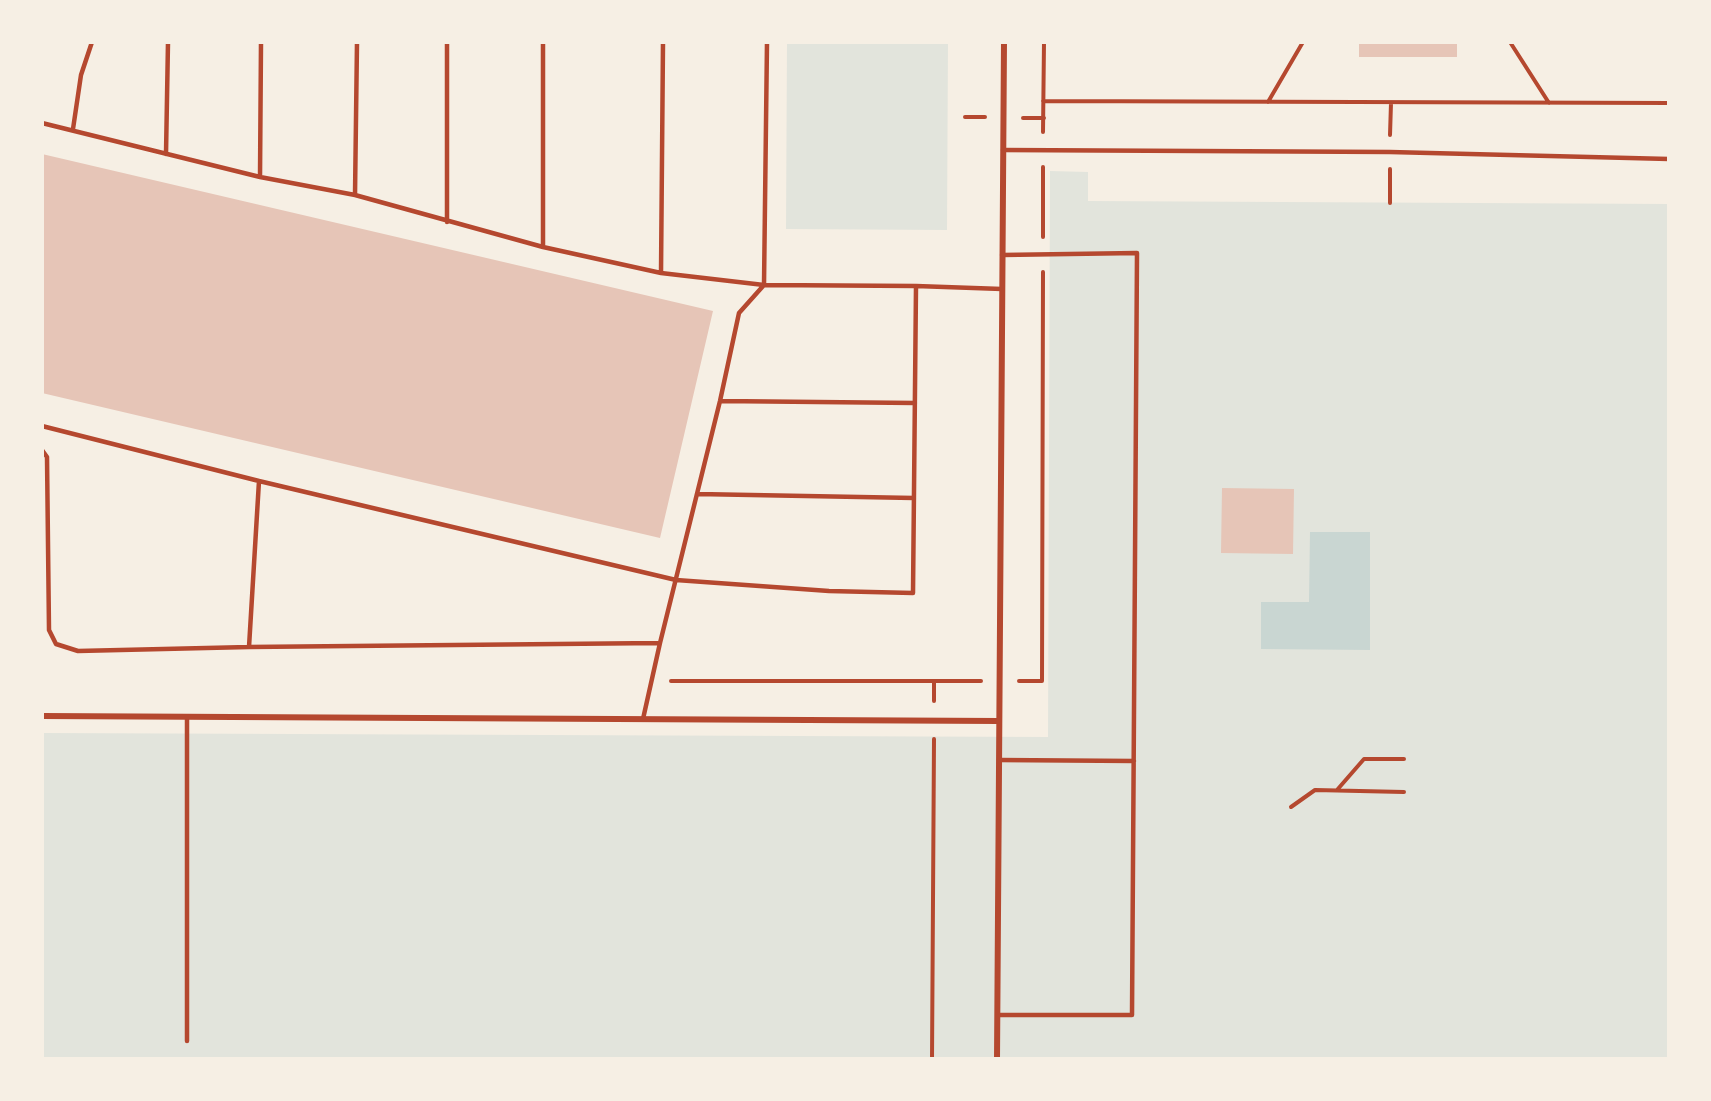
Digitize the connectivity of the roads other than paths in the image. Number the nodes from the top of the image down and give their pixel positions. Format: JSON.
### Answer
{"nodes":[{"id":1,"x":92,"y":42,"type":"edge"},
{"id":2,"x":168,"y":42,"type":"edge"},
{"id":3,"x":261,"y":42,"type":"edge"},
{"id":4,"x":357,"y":42,"type":"edge"},
{"id":5,"x":447,"y":42,"type":"edge"},
{"id":6,"x":543,"y":42,"type":"edge"},
{"id":7,"x":663,"y":42,"type":"edge"},
{"id":8,"x":767,"y":42,"type":"edge"},
{"id":9,"x":1004,"y":42,"type":"edge"},
{"id":10,"x":42,"y":123,"type":"edge"},
{"id":11,"x":73,"y":129,"type":"junction"},
{"id":12,"x":1003,"y":150,"type":"junction"},
{"id":13,"x":166,"y":154,"type":"junction"},
{"id":14,"x":1669,"y":159,"type":"edge"},
{"id":15,"x":260,"y":177,"type":"junction"},
{"id":16,"x":355,"y":195,"type":"junction"},
{"id":17,"x":447,"y":222,"type":"junction"},
{"id":18,"x":543,"y":247,"type":"junction"},
{"id":19,"x":1002,"y":255,"type":"junction"},
{"id":20,"x":661,"y":273,"type":"junction"},
{"id":21,"x":764,"y":285,"type":"junction"},
{"id":22,"x":916,"y":286,"type":"junction"},
{"id":23,"x":1002,"y":288,"type":"junction"},
{"id":24,"x":720,"y":401,"type":"junction"},
{"id":25,"x":915,"y":403,"type":"junction"},
{"id":26,"x":42,"y":426,"type":"edge"},
{"id":27,"x":42,"y":450,"type":"edge"},
{"id":28,"x":259,"y":481,"type":"junction"},
{"id":29,"x":697,"y":494,"type":"junction"},
{"id":30,"x":914,"y":498,"type":"junction"},
{"id":31,"x":676,"y":580,"type":"junction"},
{"id":32,"x":660,"y":644,"type":"junction"},
{"id":33,"x":249,"y":647,"type":"junction"},
{"id":34,"x":42,"y":716,"type":"edge"},
{"id":35,"x":187,"y":717,"type":"junction"},
{"id":36,"x":643,"y":719,"type":"junction"},
{"id":37,"x":999,"y":721,"type":"junction"},
{"id":38,"x":999,"y":760,"type":"junction"},
{"id":39,"x":1134,"y":761,"type":"junction"},
{"id":40,"x":998,"y":1015,"type":"junction"},
{"id":41,"x":187,"y":1041,"type":"dead end"},
{"id":42,"x":997,"y":1059,"type":"edge"}],
"edges":[{"from":1,"to":11,"type":"lane"},
{"from":2,"to":13,"type":"lane"},
{"from":3,"to":15,"type":"lane"},
{"from":4,"to":16,"type":"lane"},
{"from":5,"to":17,"type":"lane"},
{"from":6,"to":18,"type":"lane"},
{"from":7,"to":20,"type":"lane"},
{"from":8,"to":21,"type":"lane"},
{"from":9,"to":12,"type":"street"},
{"from":10,"to":11,"type":"lane"},
{"from":11,"to":13,"type":"lane"},
{"from":12,"to":14,"type":"lane"},
{"from":12,"to":19,"type":"street"},
{"from":13,"to":15,"type":"lane"},
{"from":15,"to":16,"type":"lane"},
{"from":16,"to":17,"type":"lane"},
{"from":17,"to":18,"type":"lane"},
{"from":18,"to":20,"type":"lane"},
{"from":19,"to":23,"type":"street"},
{"from":19,"to":39,"type":"lane"},
{"from":20,"to":21,"type":"lane"},
{"from":21,"to":22,"type":"lane"},
{"from":21,"to":24,"type":"lane"},
{"from":22,"to":23,"type":"lane"},
{"from":22,"to":25,"type":"lane"},
{"from":23,"to":37,"type":"street"},
{"from":24,"to":25,"type":"lane"},
{"from":24,"to":29,"type":"lane"},
{"from":25,"to":30,"type":"lane"},
{"from":26,"to":28,"type":"lane"},
{"from":27,"to":33,"type":"lane"},
{"from":28,"to":31,"type":"lane"},
{"from":28,"to":33,"type":"lane"},
{"from":29,"to":30,"type":"lane"},
{"from":29,"to":31,"type":"lane"},
{"from":30,"to":31,"type":"lane"},
{"from":31,"to":32,"type":"lane"},
{"from":32,"to":33,"type":"lane"},
{"from":32,"to":36,"type":"lane"},
{"from":34,"to":35,"type":"street"},
{"from":35,"to":36,"type":"street"},
{"from":35,"to":41,"type":"lane"},
{"from":36,"to":37,"type":"street"},
{"from":37,"to":38,"type":"street"},
{"from":38,"to":39,"type":"lane"},
{"from":38,"to":40,"type":"street"},
{"from":39,"to":40,"type":"lane"},
{"from":40,"to":42,"type":"street"}]}
